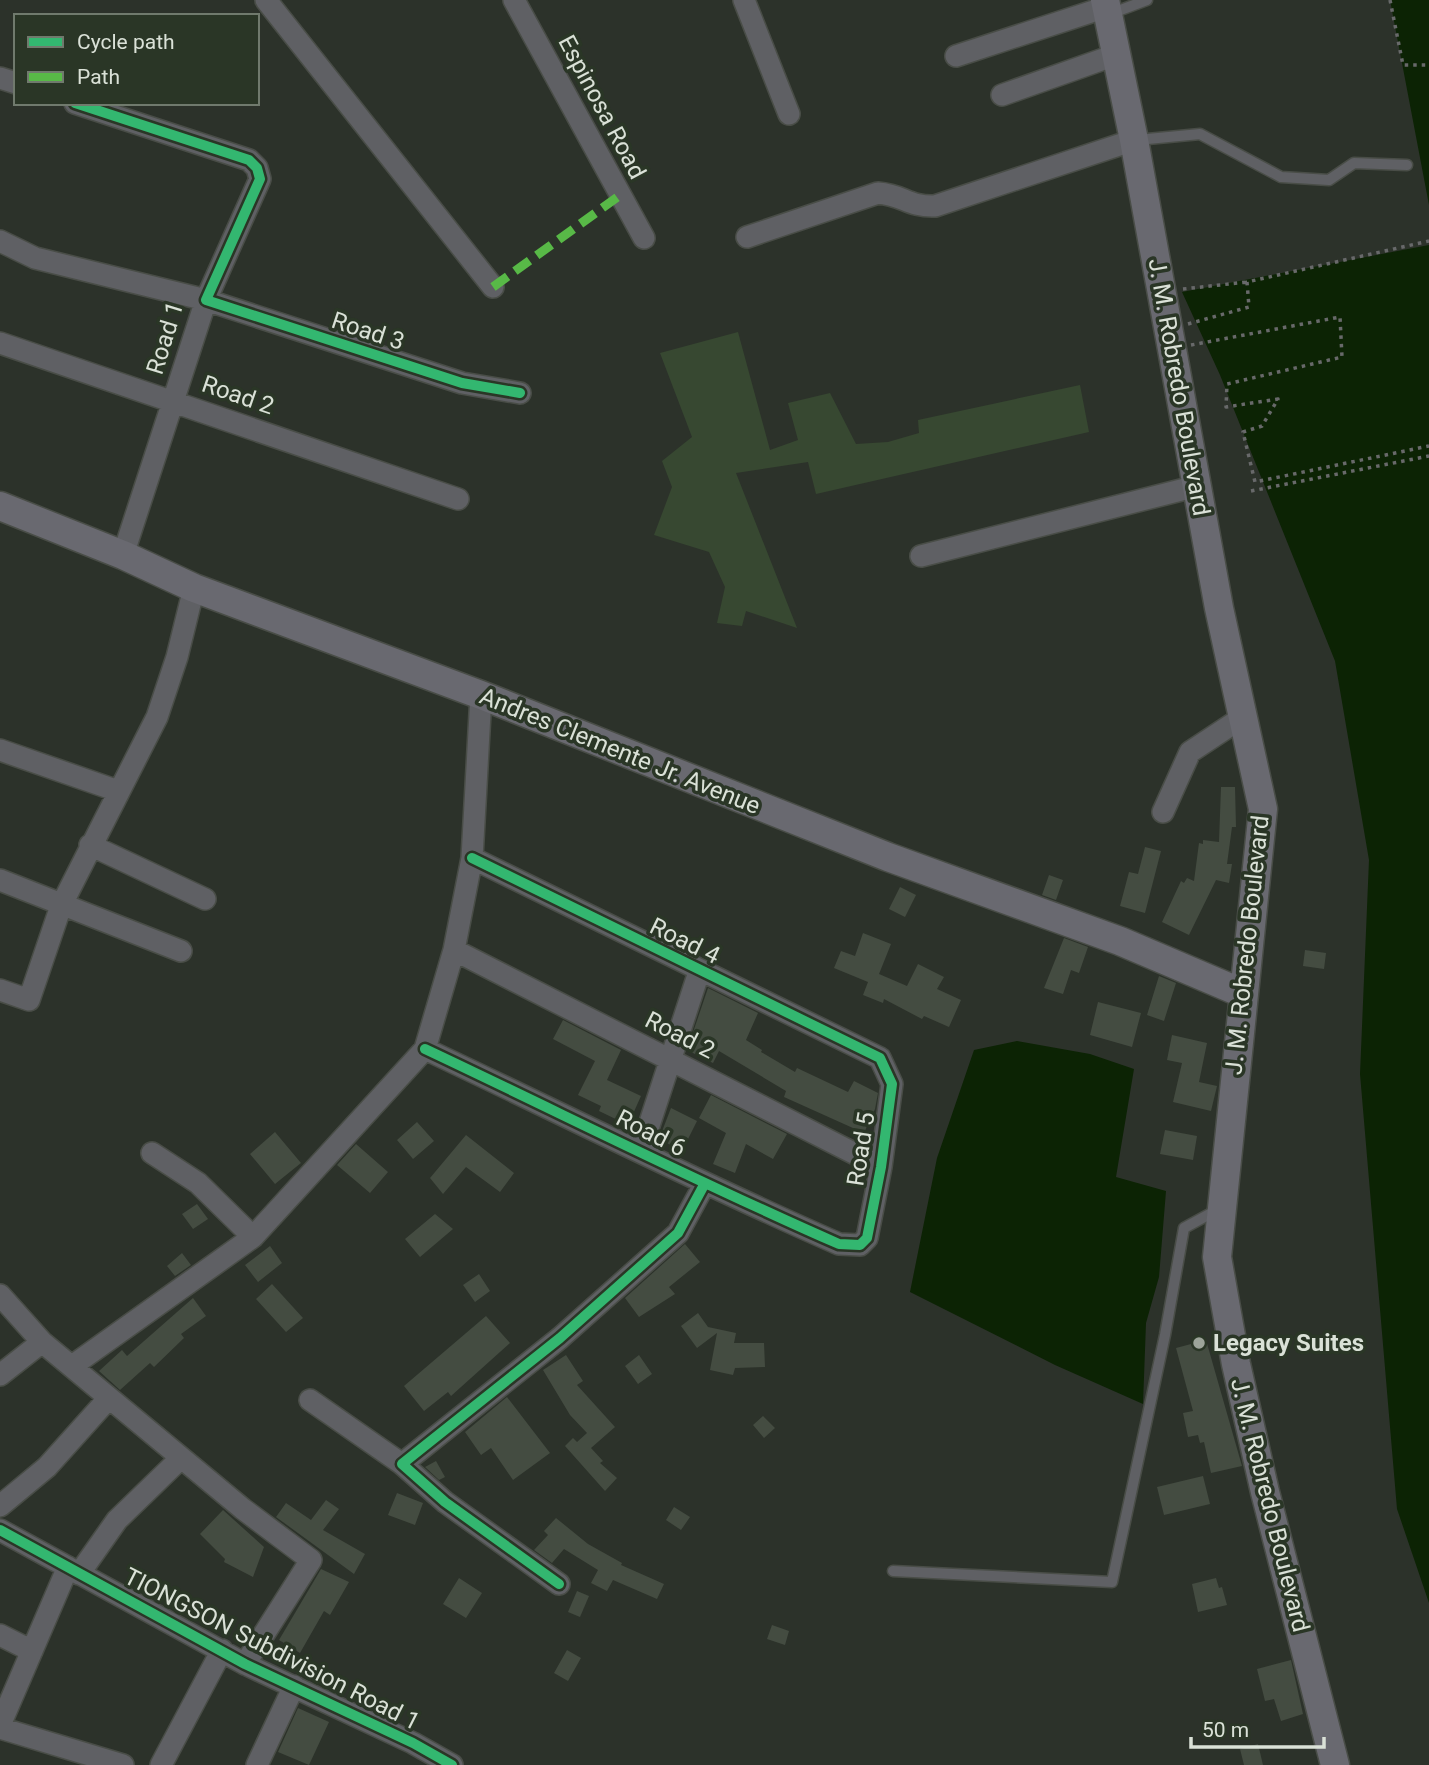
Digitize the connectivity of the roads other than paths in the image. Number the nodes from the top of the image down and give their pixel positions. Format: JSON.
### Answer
{"nodes":[{"id":1,"x":266,"y":0,"type":"edge"},
{"id":2,"x":514,"y":0,"type":"edge"},
{"id":3,"x":744,"y":0,"type":"edge"},
{"id":4,"x":1147,"y":0,"type":"edge"},
{"id":5,"x":1106,"y":7,"type":"edge"},
{"id":6,"x":1115,"y":55,"type":"junction"},
{"id":7,"x":956,"y":56,"type":"dead end"},
{"id":8,"x":1002,"y":95,"type":"dead end"},
{"id":9,"x":81,"y":105,"type":"edge"},
{"id":10,"x":789,"y":114,"type":"dead end"},
{"id":11,"x":1134,"y":140,"type":"junction"},
{"id":12,"x":1407,"y":165,"type":"dead end"},
{"id":13,"x":747,"y":237,"type":"dead end"},
{"id":14,"x":644,"y":238,"type":"dead end"},
{"id":15,"x":0,"y":241,"type":"edge"},
{"id":16,"x":493,"y":287,"type":"dead end"},
{"id":17,"x":206,"y":300,"type":"junction"},
{"id":18,"x":0,"y":343,"type":"edge"},
{"id":19,"x":520,"y":393,"type":"dead end"},
{"id":20,"x":173,"y":400,"type":"junction"},
{"id":21,"x":1197,"y":486,"type":"junction"},
{"id":22,"x":458,"y":499,"type":"dead end"},
{"id":23,"x":0,"y":506,"type":"edge"},
{"id":24,"x":123,"y":555,"type":"junction"},
{"id":25,"x":921,"y":556,"type":"dead end"},
{"id":26,"x":194,"y":588,"type":"junction"},
{"id":27,"x":481,"y":695,"type":"junction"},
{"id":28,"x":1242,"y":717,"type":"junction"},
{"id":29,"x":0,"y":750,"type":"edge"},
{"id":30,"x":118,"y":790,"type":"junction"},
{"id":31,"x":1163,"y":812,"type":"dead end"},
{"id":32,"x":90,"y":845,"type":"junction"},
{"id":33,"x":472,"y":858,"type":"junction"},
{"id":34,"x":0,"y":880,"type":"edge"},
{"id":35,"x":205,"y":899,"type":"dead end"},
{"id":36,"x":61,"y":906,"type":"junction"},
{"id":37,"x":454,"y":950,"type":"junction"},
{"id":38,"x":181,"y":951,"type":"dead end"},
{"id":39,"x":699,"y":972,"type":"junction"},
{"id":40,"x":0,"y":990,"type":"edge"},
{"id":41,"x":1242,"y":993,"type":"junction"},
{"id":42,"x":425,"y":1049,"type":"junction"},
{"id":43,"x":880,"y":1058,"type":"joint"},
{"id":44,"x":671,"y":1060,"type":"junction"},
{"id":45,"x":640,"y":1150,"type":"junction"},
{"id":46,"x":152,"y":1153,"type":"dead end"},
{"id":47,"x":881,"y":1167,"type":"junction"},
{"id":48,"x":704,"y":1185,"type":"junction"},
{"id":49,"x":1222,"y":1208,"type":"junction"},
{"id":50,"x":253,"y":1237,"type":"junction"},
{"id":51,"x":860,"y":1245,"type":"joint"},
{"id":52,"x":0,"y":1295,"type":"edge"},
{"id":53,"x":42,"y":1342,"type":"junction"},
{"id":54,"x":72,"y":1366,"type":"junction"},
{"id":55,"x":0,"y":1375,"type":"edge"},
{"id":56,"x":108,"y":1399,"type":"junction"},
{"id":57,"x":310,"y":1400,"type":"dead end"},
{"id":58,"x":181,"y":1458,"type":"junction"},
{"id":59,"x":402,"y":1464,"type":"junction"},
{"id":60,"x":0,"y":1506,"type":"edge"},
{"id":61,"x":0,"y":1531,"type":"edge"},
{"id":62,"x":73,"y":1570,"type":"junction"},
{"id":63,"x":893,"y":1571,"type":"dead end"},
{"id":64,"x":559,"y":1584,"type":"dead end"},
{"id":65,"x":0,"y":1635,"type":"edge"},
{"id":66,"x":222,"y":1650,"type":"junction"},
{"id":67,"x":32,"y":1651,"type":"junction"},
{"id":68,"x":245,"y":1664,"type":"junction"},
{"id":69,"x":294,"y":1686,"type":"junction"},
{"id":70,"x":0,"y":1726,"type":"edge"},
{"id":71,"x":123,"y":1765,"type":"edge"},
{"id":72,"x":161,"y":1765,"type":"edge"},
{"id":73,"x":257,"y":1765,"type":"edge"},
{"id":74,"x":452,"y":1765,"type":"edge"},
{"id":75,"x":1335,"y":1765,"type":"edge"}],
"edges":[{"from":1,"to":16,"type":"street"},
{"from":2,"to":14,"type":"street","name":"Espinosa Road"},
{"from":3,"to":10,"type":"street"},
{"from":4,"to":5,"type":"lane"},
{"from":5,"to":6,"type":"main road","name":"J. M. Robredo Boulevard"},
{"from":5,"to":7,"type":"street"},
{"from":6,"to":8,"type":"street"},
{"from":6,"to":11,"type":"main road","name":"J. M. Robredo Boulevard"},
{"from":9,"to":17,"type":"street"},
{"from":11,"to":12,"type":"lane"},
{"from":11,"to":13,"type":"street"},
{"from":11,"to":21,"type":"main road","name":"J. M. Robredo Boulevard"},
{"from":15,"to":17,"type":"street","name":"Road 1"},
{"from":17,"to":19,"type":"street","name":"Road 3"},
{"from":17,"to":20,"type":"street","name":"Road 1"},
{"from":18,"to":20,"type":"street","name":"Road 2"},
{"from":20,"to":22,"type":"street","name":"Road 2"},
{"from":20,"to":24,"type":"street","name":"Road 1"},
{"from":21,"to":25,"type":"street"},
{"from":21,"to":28,"type":"main road","name":"J. M. Robredo Boulevard"},
{"from":23,"to":24,"type":"main road","name":"Andres Clemente Jr. Avenue"},
{"from":24,"to":26,"type":"main road","name":"Andres Clemente Jr. Avenue"},
{"from":26,"to":27,"type":"main road","name":"Andres Clemente Jr. Avenue"},
{"from":26,"to":30,"type":"street"},
{"from":27,"to":33,"type":"street"},
{"from":27,"to":41,"type":"main road","name":"Andres Clemente Jr. Avenue"},
{"from":28,"to":31,"type":"street"},
{"from":28,"to":41,"type":"main road","name":"J. M. Robredo Boulevard"},
{"from":29,"to":30,"type":"street"},
{"from":30,"to":32,"type":"street"},
{"from":32,"to":35,"type":"street"},
{"from":32,"to":36,"type":"street"},
{"from":33,"to":37,"type":"street"},
{"from":33,"to":39,"type":"street","name":"Road 4"},
{"from":34,"to":36,"type":"street"},
{"from":36,"to":38,"type":"street"},
{"from":36,"to":40,"type":"street"},
{"from":37,"to":42,"type":"street"},
{"from":37,"to":44,"type":"street","name":"Road 2"},
{"from":39,"to":43,"type":"street","name":"Road 4"},
{"from":39,"to":44,"type":"street"},
{"from":41,"to":49,"type":"main road","name":"J. M. Robredo Boulevard"},
{"from":42,"to":45,"type":"street","name":"Road 6"},
{"from":42,"to":50,"type":"street"},
{"from":43,"to":47,"type":"street","name":"Road 5"},
{"from":44,"to":45,"type":"street"},
{"from":44,"to":47,"type":"street","name":"Road 2"},
{"from":45,"to":48,"type":"street","name":"Road 6"},
{"from":46,"to":50,"type":"street"},
{"from":47,"to":51,"type":"street","name":"Road 5"},
{"from":48,"to":51,"type":"street","name":"Road 6"},
{"from":48,"to":59,"type":"street"},
{"from":49,"to":63,"type":"lane"},
{"from":49,"to":75,"type":"main road","name":"J. M. Robredo Boulevard"},
{"from":50,"to":54,"type":"street"},
{"from":52,"to":53,"type":"street"},
{"from":53,"to":54,"type":"street"},
{"from":53,"to":55,"type":"street"},
{"from":54,"to":56,"type":"street"},
{"from":56,"to":58,"type":"street"},
{"from":56,"to":60,"type":"street"},
{"from":57,"to":59,"type":"street"},
{"from":58,"to":62,"type":"street"},
{"from":58,"to":68,"type":"street"},
{"from":59,"to":64,"type":"street"},
{"from":61,"to":62,"type":"street","name":"TIONGSON Subdivision Road 1"},
{"from":62,"to":66,"type":"street","name":"TIONGSON Subdivision Road 1"},
{"from":62,"to":67,"type":"street"},
{"from":65,"to":67,"type":"street"},
{"from":66,"to":68,"type":"street","name":"TIONGSON Subdivision Road 1"},
{"from":66,"to":72,"type":"street"},
{"from":67,"to":70,"type":"street"},
{"from":68,"to":69,"type":"street","name":"TIONGSON Subdivision Road 1"},
{"from":69,"to":73,"type":"street"},
{"from":69,"to":74,"type":"street","name":"TIONGSON Subdivision Road 1"},
{"from":70,"to":71,"type":"street"}]}
